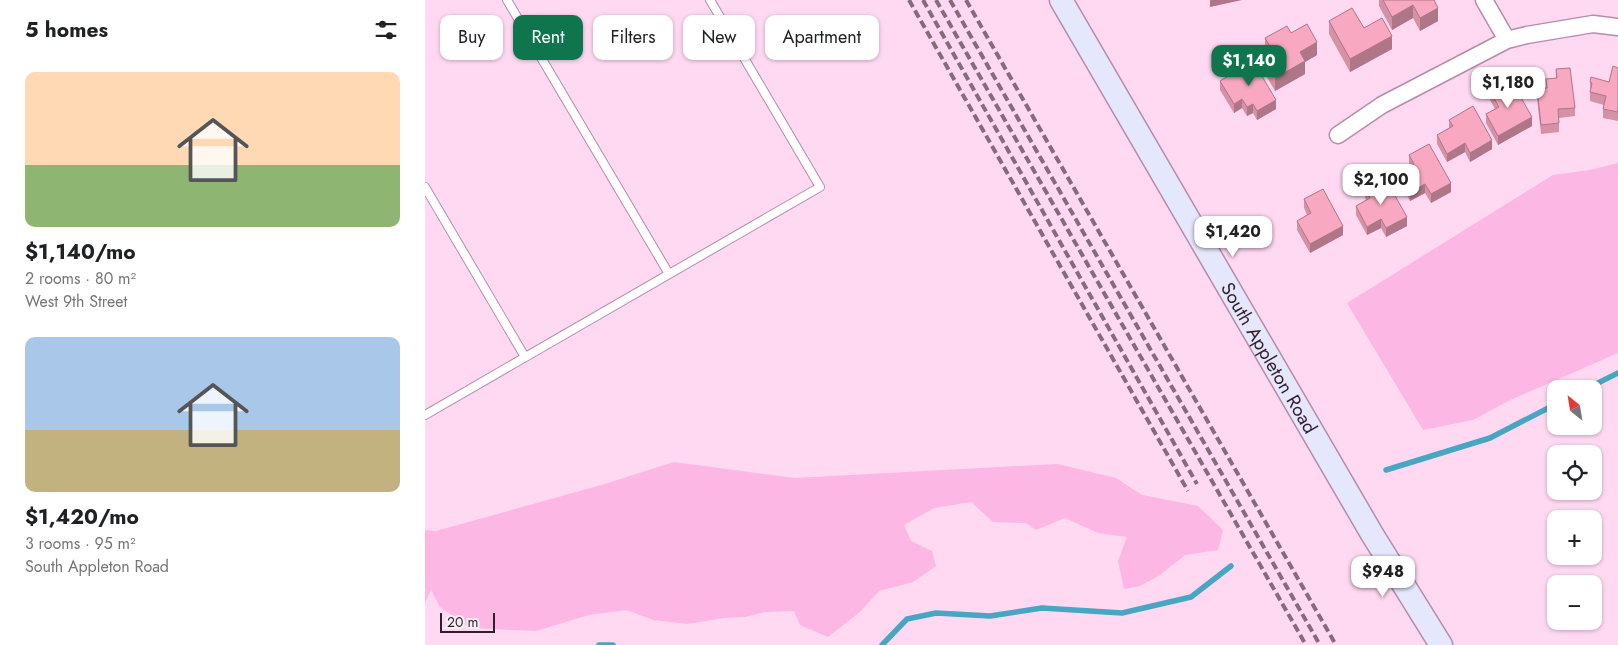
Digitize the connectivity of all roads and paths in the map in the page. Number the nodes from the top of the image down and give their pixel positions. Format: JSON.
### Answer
{"nodes":[{"id":1,"x":507,"y":0,"type":"edge"},
{"id":2,"x":710,"y":0,"type":"edge"},
{"id":3,"x":1061,"y":0,"type":"edge"},
{"id":4,"x":1484,"y":0,"type":"edge"},
{"id":5,"x":1618,"y":27,"type":"edge"},
{"id":6,"x":1507,"y":40,"type":"junction"},
{"id":7,"x":1338,"y":136,"type":"dead end"},
{"id":8,"x":425,"y":187,"type":"edge"},
{"id":9,"x":669,"y":274,"type":"junction"},
{"id":10,"x":525,"y":357,"type":"junction"},
{"id":11,"x":425,"y":414,"type":"edge"},
{"id":12,"x":1372,"y":534,"type":"junction"},
{"id":13,"x":1427,"y":645,"type":"edge"},
{"id":14,"x":1441,"y":645,"type":"edge"}],
"edges":[{"from":1,"to":9,"type":"lane"},
{"from":2,"to":9,"type":"lane"},
{"from":3,"to":12,"type":"main road","name":"South Appleton Road"},
{"from":4,"to":6,"type":"street"},
{"from":5,"to":6,"type":"street"},
{"from":6,"to":7,"type":"street"},
{"from":8,"to":10,"type":"lane"},
{"from":9,"to":10,"type":"lane"},
{"from":10,"to":11,"type":"lane"},
{"from":12,"to":13,"type":"main road","name":"South Appleton Road"},
{"from":12,"to":14,"type":"main road","name":"South Appleton Road"}]}
